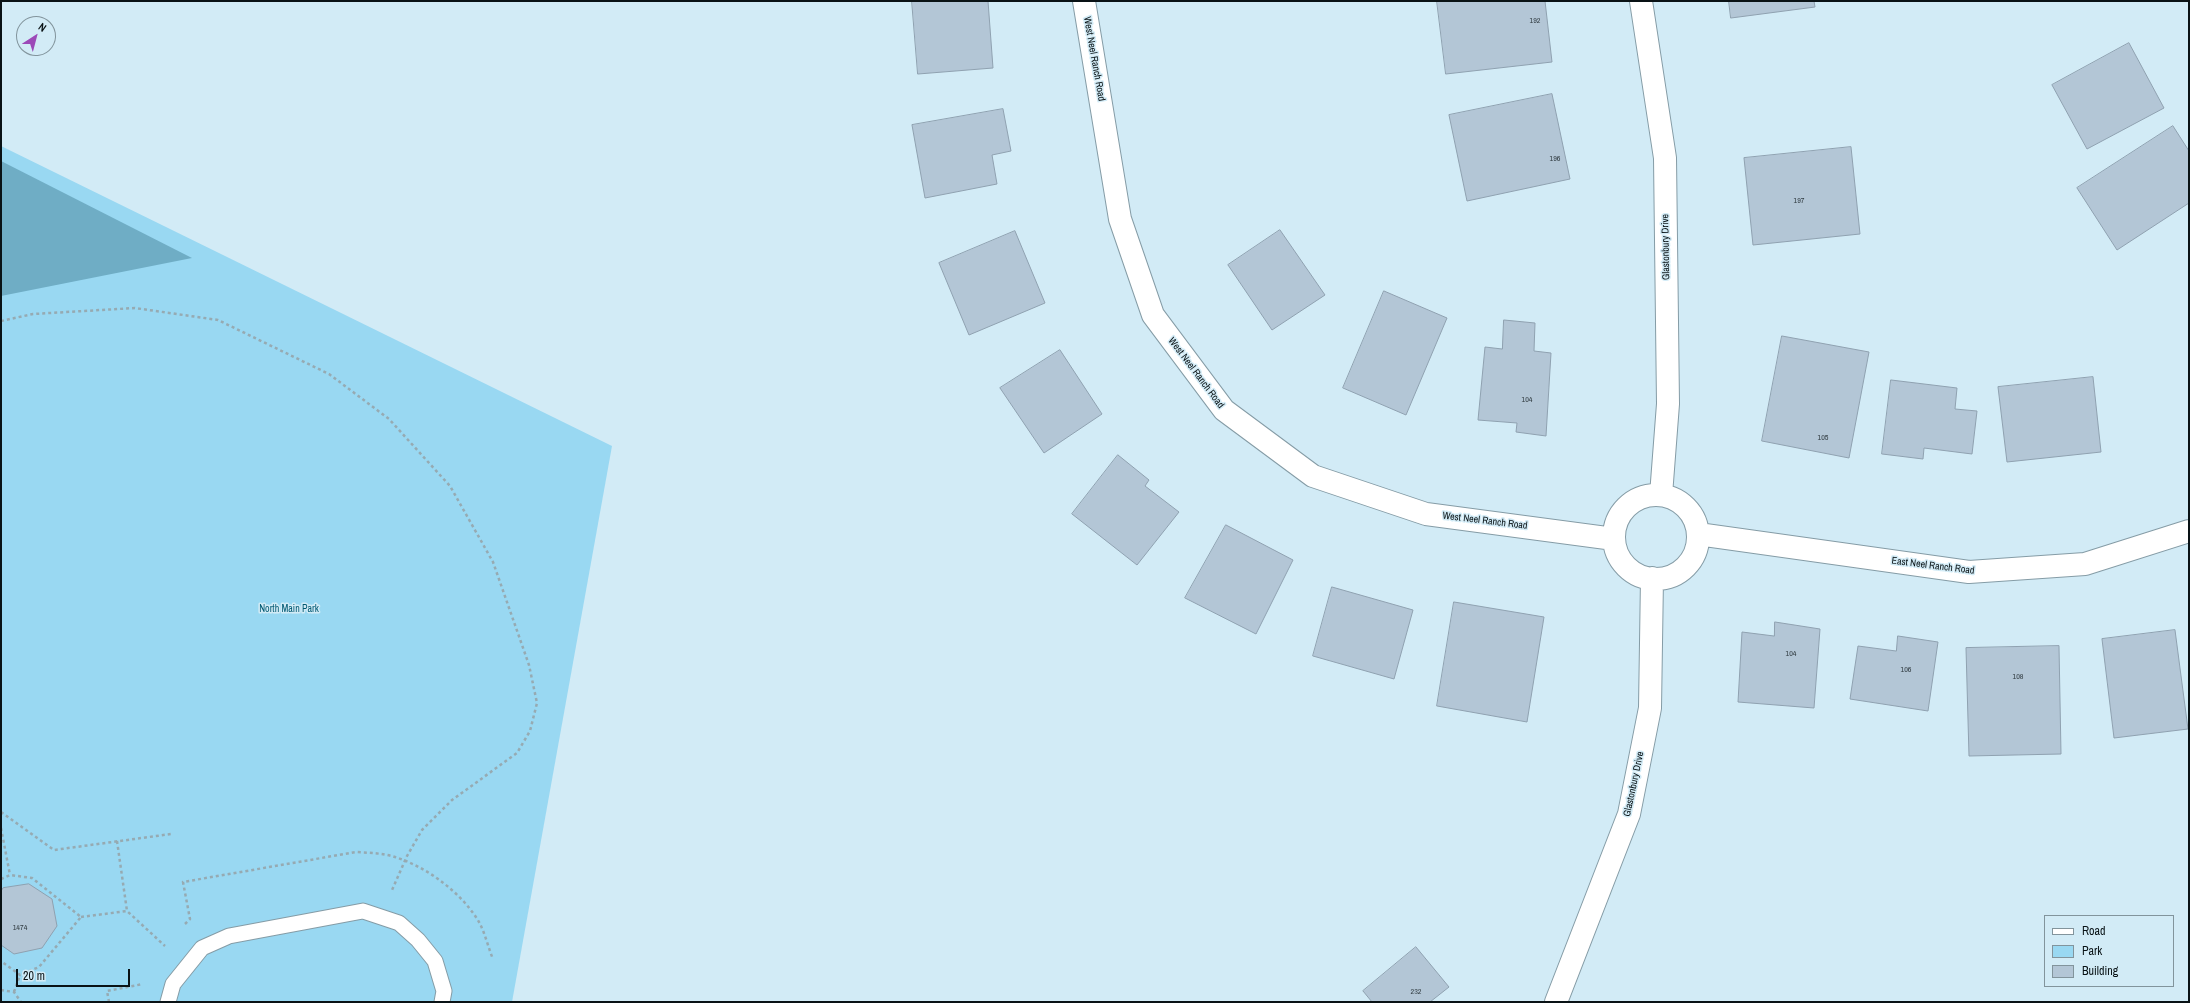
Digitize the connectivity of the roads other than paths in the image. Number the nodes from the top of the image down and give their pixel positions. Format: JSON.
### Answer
{"nodes":[{"id":1,"x":1084,"y":1,"type":"edge"},
{"id":2,"x":1642,"y":1,"type":"edge"},
{"id":3,"x":1661,"y":495,"type":"junction"},
{"id":4,"x":2189,"y":531,"type":"edge"},
{"id":5,"x":1698,"y":534,"type":"junction"},
{"id":6,"x":1614,"y":539,"type":"junction"},
{"id":7,"x":1652,"y":578,"type":"junction"},
{"id":8,"x":168,"y":1002,"type":"edge"},
{"id":9,"x":442,"y":1002,"type":"edge"},
{"id":10,"x":1556,"y":1002,"type":"edge"}],
"edges":[{"from":1,"to":6,"type":"street","name":"West Neel Ranch Road"},
{"from":2,"to":3,"type":"street","name":"Glastonbury Drive"},
{"from":3,"to":5,"type":"street"},
{"from":3,"to":6,"type":"street"},
{"from":4,"to":5,"type":"street","name":"East Neel Ranch Road"},
{"from":5,"to":7,"type":"street"},
{"from":6,"to":7,"type":"street"},
{"from":7,"to":10,"type":"street","name":"Glastonbury Drive"},
{"from":8,"to":9,"type":"lane"}]}
